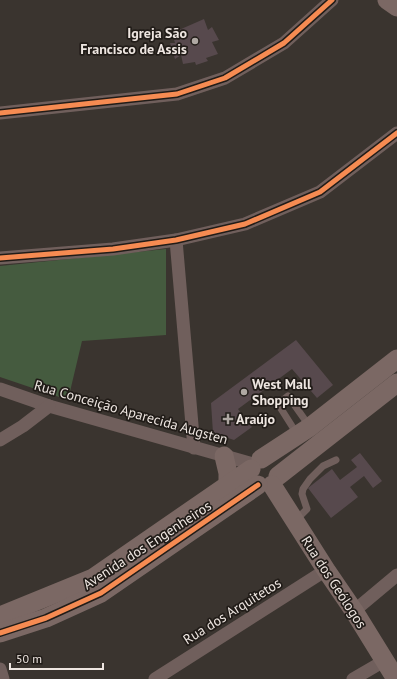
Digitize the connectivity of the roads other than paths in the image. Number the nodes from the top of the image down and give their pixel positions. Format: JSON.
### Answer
{"nodes":[{"id":1,"x":332,"y":0,"type":"edge"},
{"id":2,"x":386,"y":0,"type":"edge"},
{"id":3,"x":397,"y":7,"type":"edge"},
{"id":4,"x":0,"y":113,"type":"edge"},
{"id":5,"x":397,"y":133,"type":"edge"},
{"id":6,"x":176,"y":240,"type":"junction"},
{"id":7,"x":0,"y":258,"type":"edge"},
{"id":8,"x":397,"y":359,"type":"edge"},
{"id":9,"x":397,"y":383,"type":"edge"},
{"id":10,"x":0,"y":389,"type":"edge"},
{"id":11,"x":49,"y":406,"type":"junction"},
{"id":12,"x":330,"y":411,"type":"junction"},
{"id":13,"x":343,"y":426,"type":"junction"},
{"id":14,"x":0,"y":440,"type":"edge"},
{"id":15,"x":194,"y":448,"type":"junction"},
{"id":16,"x":224,"y":456,"type":"junction"},
{"id":17,"x":336,"y":460,"type":"dead end"},
{"id":18,"x":262,"y":473,"type":"junction"},
{"id":19,"x":228,"y":485,"type":"junction"},
{"id":20,"x":295,"y":521,"type":"junction"},
{"id":21,"x":326,"y":570,"type":"junction"},
{"id":22,"x":397,"y":575,"type":"edge"},
{"id":23,"x":354,"y":611,"type":"junction"},
{"id":24,"x":0,"y":616,"type":"edge"},
{"id":25,"x":0,"y":633,"type":"edge"},
{"id":26,"x":384,"y":661,"type":"junction"},
{"id":27,"x":0,"y":670,"type":"edge"},
{"id":28,"x":3,"y":679,"type":"edge"},
{"id":29,"x":155,"y":679,"type":"edge"},
{"id":30,"x":353,"y":679,"type":"edge"},
{"id":31,"x":396,"y":679,"type":"edge"}],
"edges":[{"from":1,"to":4,"type":"street"},
{"from":2,"to":3,"type":"street"},
{"from":5,"to":6,"type":"street"},
{"from":6,"to":7,"type":"street"},
{"from":6,"to":15,"type":"street"},
{"from":8,"to":12,"type":"street","name":"Avenida dos Engenheiros"},
{"from":9,"to":13,"type":"street","name":"Avenida dos Engenheiros"},
{"from":10,"to":11,"type":"street","name":"Rua Conceição Aparecida Augsten"},
{"from":11,"to":14,"type":"street"},
{"from":11,"to":15,"type":"street","name":"Rua Conceição Aparecida Augsten"},
{"from":12,"to":13,"type":"street"},
{"from":12,"to":18,"type":"street","name":"Avenida dos Engenheiros"},
{"from":13,"to":18,"type":"street","name":"Avenida dos Engenheiros"},
{"from":15,"to":16,"type":"street","name":"Rua Conceição Aparecida Augsten"},
{"from":16,"to":18,"type":"street","name":"Rua Conceição Aparecida Augsten"},
{"from":16,"to":19,"type":"street"},
{"from":17,"to":20,"type":"lane"},
{"from":18,"to":19,"type":"street","name":"Avenida dos Engenheiros"},
{"from":18,"to":20,"type":"street","name":"Rua dos Geólogos"},
{"from":18,"to":25,"type":"street","name":"Avenida dos Engenheiros"},
{"from":19,"to":24,"type":"street","name":"Avenida dos Engenheiros"},
{"from":20,"to":21,"type":"street","name":"Rua dos Geólogos"},
{"from":21,"to":23,"type":"street","name":"Rua dos Geólogos"},
{"from":21,"to":29,"type":"street","name":"Rua dos Arquitetos"},
{"from":22,"to":23,"type":"street"},
{"from":23,"to":26,"type":"street","name":"Rua dos Geólogos"},
{"from":26,"to":30,"type":"street"},
{"from":26,"to":31,"type":"street","name":"Rua dos Geólogos"},
{"from":27,"to":28,"type":"street"}]}
